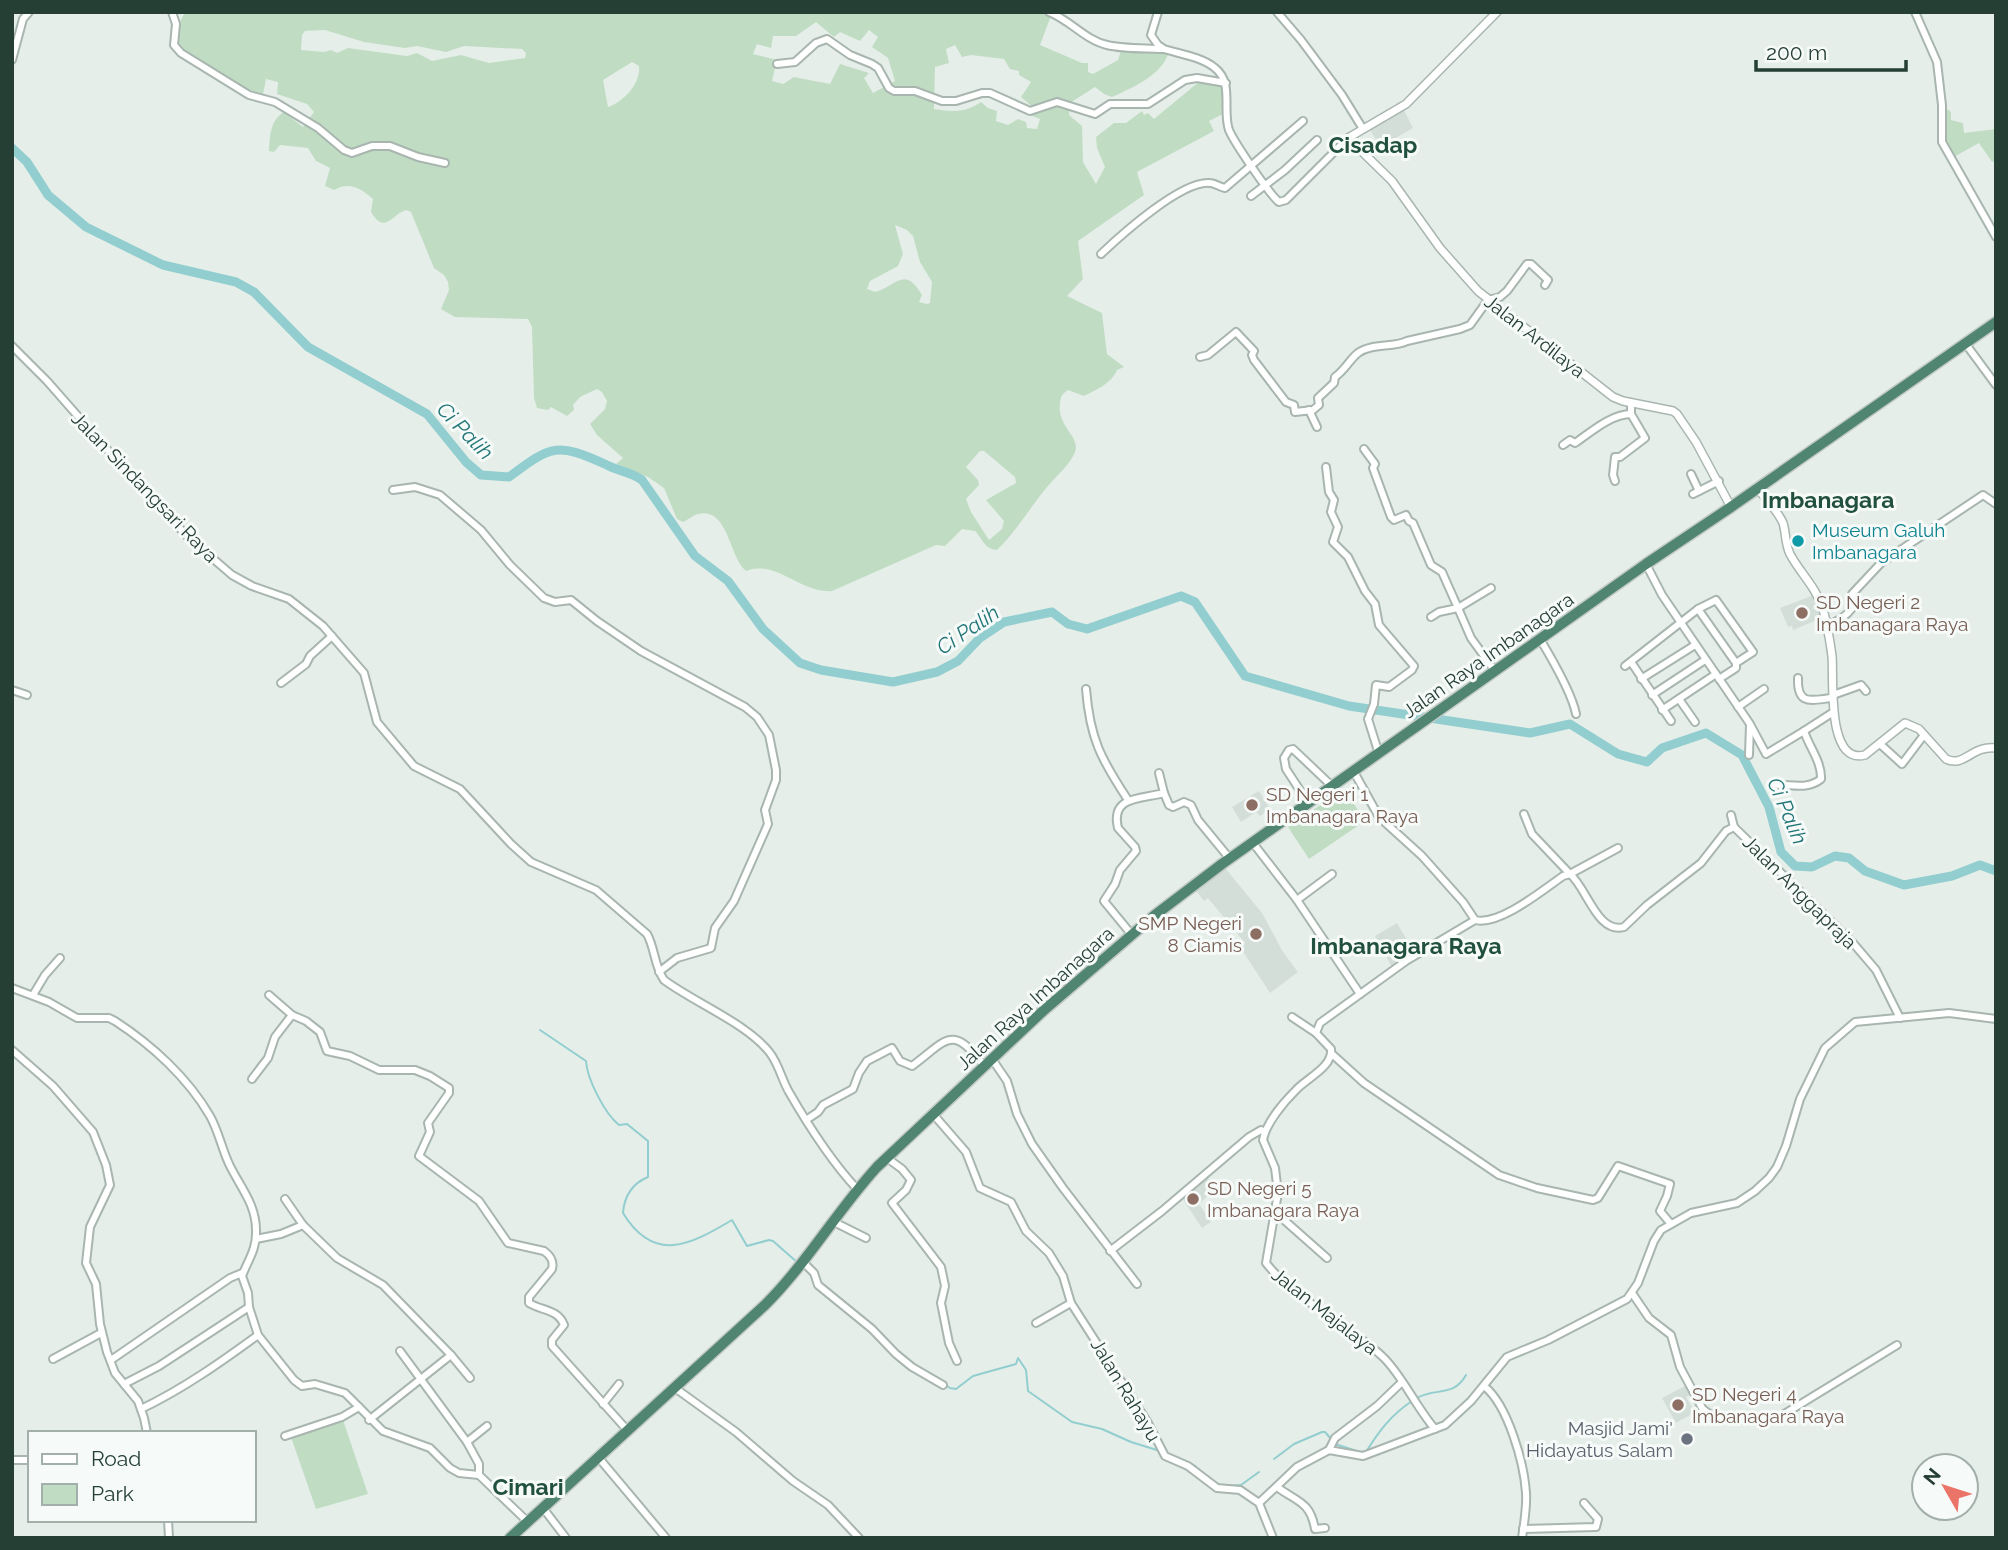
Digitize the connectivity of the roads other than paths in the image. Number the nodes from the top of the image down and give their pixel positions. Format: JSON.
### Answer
{"nodes":[{"id":1,"x":29,"y":12,"type":"edge"},
{"id":2,"x":172,"y":12,"type":"edge"},
{"id":3,"x":1049,"y":12,"type":"edge"},
{"id":4,"x":1158,"y":12,"type":"edge"},
{"id":5,"x":1277,"y":12,"type":"edge"},
{"id":6,"x":1497,"y":12,"type":"edge"},
{"id":7,"x":1915,"y":12,"type":"edge"},
{"id":8,"x":1164,"y":49,"type":"junction"},
{"id":9,"x":12,"y":60,"type":"edge"},
{"id":10,"x":777,"y":64,"type":"dead end"},
{"id":11,"x":1226,"y":83,"type":"junction"},
{"id":12,"x":1303,"y":121,"type":"dead end"},
{"id":13,"x":1363,"y":129,"type":"junction"},
{"id":14,"x":1349,"y":138,"type":"junction"},
{"id":15,"x":1317,"y":140,"type":"dead end"},
{"id":16,"x":445,"y":163,"type":"dead end"},
{"id":17,"x":1252,"y":166,"type":"junction"},
{"id":18,"x":1265,"y":184,"type":"junction"},
{"id":19,"x":1251,"y":196,"type":"dead end"},
{"id":20,"x":1996,"y":237,"type":"edge"},
{"id":21,"x":1101,"y":254,"type":"dead end"},
{"id":22,"x":1545,"y":285,"type":"dead end"},
{"id":23,"x":1488,"y":300,"type":"junction"},
{"id":24,"x":1996,"y":322,"type":"edge"},
{"id":25,"x":1965,"y":343,"type":"junction"},
{"id":26,"x":12,"y":346,"type":"edge"},
{"id":27,"x":1200,"y":357,"type":"dead end"},
{"id":28,"x":1996,"y":386,"type":"edge"},
{"id":29,"x":1631,"y":403,"type":"junction"},
{"id":30,"x":1309,"y":410,"type":"junction"},
{"id":31,"x":1631,"y":414,"type":"junction"},
{"id":32,"x":1317,"y":428,"type":"dead end"},
{"id":33,"x":1563,"y":445,"type":"dead end"},
{"id":34,"x":1364,"y":449,"type":"dead end"},
{"id":35,"x":1326,"y":467,"type":"dead end"},
{"id":36,"x":1691,"y":474,"type":"dead end"},
{"id":37,"x":1615,"y":481,"type":"dead end"},
{"id":38,"x":1719,"y":481,"type":"junction"},
{"id":39,"x":1757,"y":488,"type":"junction"},
{"id":40,"x":393,"y":490,"type":"dead end"},
{"id":41,"x":1996,"y":504,"type":"edge"},
{"id":42,"x":1731,"y":507,"type":"junction"},
{"id":43,"x":1646,"y":564,"type":"junction"},
{"id":44,"x":1491,"y":588,"type":"dead end"},
{"id":45,"x":1458,"y":608,"type":"junction"},
{"id":46,"x":1698,"y":609,"type":"junction"},
{"id":47,"x":1431,"y":617,"type":"dead end"},
{"id":48,"x":1681,"y":624,"type":"junction"},
{"id":49,"x":1826,"y":625,"type":"junction"},
{"id":50,"x":332,"y":636,"type":"junction"},
{"id":51,"x":1541,"y":639,"type":"junction"},
{"id":52,"x":1695,"y":645,"type":"junction"},
{"id":53,"x":1705,"y":660,"type":"junction"},
{"id":54,"x":1736,"y":663,"type":"junction"},
{"id":55,"x":1495,"y":671,"type":"junction"},
{"id":56,"x":1717,"y":677,"type":"junction"},
{"id":57,"x":1641,"y":678,"type":"junction"},
{"id":58,"x":1798,"y":678,"type":"dead end"},
{"id":59,"x":281,"y":683,"type":"dead end"},
{"id":60,"x":1086,"y":689,"type":"dead end"},
{"id":61,"x":1764,"y":689,"type":"dead end"},
{"id":62,"x":12,"y":690,"type":"edge"},
{"id":63,"x":1866,"y":691,"type":"dead end"},
{"id":64,"x":27,"y":695,"type":"dead end"},
{"id":65,"x":1652,"y":695,"type":"junction"},
{"id":66,"x":1832,"y":696,"type":"junction"},
{"id":67,"x":1679,"y":699,"type":"junction"},
{"id":68,"x":1738,"y":707,"type":"junction"},
{"id":69,"x":1662,"y":710,"type":"junction"},
{"id":70,"x":1832,"y":713,"type":"junction"},
{"id":71,"x":1576,"y":714,"type":"dead end"},
{"id":72,"x":1671,"y":721,"type":"dead end"},
{"id":73,"x":1695,"y":722,"type":"dead end"},
{"id":74,"x":1750,"y":724,"type":"junction"},
{"id":75,"x":1804,"y":731,"type":"junction"},
{"id":76,"x":1923,"y":735,"type":"junction"},
{"id":77,"x":1759,"y":743,"type":"junction"},
{"id":78,"x":1749,"y":744,"type":"junction"},
{"id":79,"x":1880,"y":744,"type":"junction"},
{"id":80,"x":1996,"y":748,"type":"edge"},
{"id":81,"x":1379,"y":754,"type":"junction"},
{"id":82,"x":1749,"y":755,"type":"dead end"},
{"id":83,"x":1354,"y":772,"type":"junction"},
{"id":84,"x":1159,"y":773,"type":"dead end"},
{"id":85,"x":1771,"y":785,"type":"dead end"},
{"id":86,"x":1333,"y":787,"type":"junction"},
{"id":87,"x":1164,"y":793,"type":"junction"},
{"id":88,"x":1128,"y":800,"type":"junction"},
{"id":89,"x":1310,"y":804,"type":"junction"},
{"id":90,"x":1524,"y":814,"type":"dead end"},
{"id":91,"x":1731,"y":815,"type":"dead end"},
{"id":92,"x":1734,"y":827,"type":"junction"},
{"id":93,"x":1253,"y":843,"type":"junction"},
{"id":94,"x":1618,"y":848,"type":"dead end"},
{"id":95,"x":1230,"y":859,"type":"junction"},
{"id":96,"x":1332,"y":874,"type":"dead end"},
{"id":97,"x":1570,"y":874,"type":"junction"},
{"id":98,"x":1297,"y":900,"type":"junction"},
{"id":99,"x":1475,"y":920,"type":"junction"},
{"id":100,"x":1132,"y":935,"type":"junction"},
{"id":101,"x":60,"y":958,"type":"dead end"},
{"id":102,"x":659,"y":972,"type":"junction"},
{"id":103,"x":12,"y":988,"type":"edge"},
{"id":104,"x":1360,"y":993,"type":"junction"},
{"id":105,"x":33,"y":995,"type":"junction"},
{"id":106,"x":269,"y":995,"type":"dead end"},
{"id":107,"x":292,"y":1015,"type":"junction"},
{"id":108,"x":1292,"y":1017,"type":"dead end"},
{"id":109,"x":1900,"y":1018,"type":"junction"},
{"id":110,"x":1996,"y":1019,"type":"edge"},
{"id":111,"x":1316,"y":1033,"type":"junction"},
{"id":112,"x":12,"y":1050,"type":"edge"},
{"id":113,"x":1332,"y":1054,"type":"junction"},
{"id":114,"x":988,"y":1063,"type":"junction"},
{"id":115,"x":252,"y":1079,"type":"dead end"},
{"id":116,"x":933,"y":1114,"type":"junction"},
{"id":117,"x":806,"y":1120,"type":"junction"},
{"id":118,"x":1265,"y":1132,"type":"junction"},
{"id":119,"x":887,"y":1158,"type":"junction"},
{"id":120,"x":857,"y":1189,"type":"junction"},
{"id":121,"x":285,"y":1199,"type":"dead end"},
{"id":122,"x":1275,"y":1212,"type":"junction"},
{"id":123,"x":832,"y":1221,"type":"junction"},
{"id":124,"x":1671,"y":1224,"type":"junction"},
{"id":125,"x":303,"y":1225,"type":"junction"},
{"id":126,"x":866,"y":1238,"type":"dead end"},
{"id":127,"x":256,"y":1239,"type":"junction"},
{"id":128,"x":1111,"y":1251,"type":"junction"},
{"id":129,"x":1326,"y":1258,"type":"dead end"},
{"id":130,"x":801,"y":1264,"type":"junction"},
{"id":131,"x":242,"y":1273,"type":"junction"},
{"id":132,"x":1137,"y":1284,"type":"dead end"},
{"id":133,"x":1632,"y":1293,"type":"junction"},
{"id":134,"x":1071,"y":1303,"type":"junction"},
{"id":135,"x":249,"y":1307,"type":"junction"},
{"id":136,"x":1036,"y":1323,"type":"dead end"},
{"id":137,"x":101,"y":1334,"type":"junction"},
{"id":138,"x":258,"y":1335,"type":"junction"},
{"id":139,"x":1897,"y":1345,"type":"dead end"},
{"id":140,"x":400,"y":1350,"type":"dead end"},
{"id":141,"x":451,"y":1355,"type":"junction"},
{"id":142,"x":53,"y":1359,"type":"dead end"},
{"id":143,"x":111,"y":1360,"type":"junction"},
{"id":144,"x":957,"y":1362,"type":"dead end"},
{"id":145,"x":421,"y":1378,"type":"junction"},
{"id":146,"x":470,"y":1378,"type":"dead end"},
{"id":147,"x":1402,"y":1382,"type":"junction"},
{"id":148,"x":124,"y":1384,"type":"junction"},
{"id":149,"x":619,"y":1384,"type":"dead end"},
{"id":150,"x":943,"y":1385,"type":"dead end"},
{"id":151,"x":1484,"y":1387,"type":"junction"},
{"id":152,"x":675,"y":1388,"type":"junction"},
{"id":153,"x":603,"y":1404,"type":"junction"},
{"id":154,"x":359,"y":1407,"type":"junction"},
{"id":155,"x":141,"y":1409,"type":"junction"},
{"id":156,"x":369,"y":1420,"type":"junction"},
{"id":157,"x":487,"y":1426,"type":"dead end"},
{"id":158,"x":1435,"y":1429,"type":"junction"},
{"id":159,"x":146,"y":1431,"type":"edge"},
{"id":160,"x":628,"y":1431,"type":"junction"},
{"id":161,"x":285,"y":1436,"type":"dead end"},
{"id":162,"x":467,"y":1442,"type":"junction"},
{"id":163,"x":1329,"y":1450,"type":"junction"},
{"id":164,"x":598,"y":1457,"type":"junction"},
{"id":165,"x":479,"y":1475,"type":"junction"},
{"id":166,"x":1277,"y":1487,"type":"junction"},
{"id":167,"x":1259,"y":1503,"type":"junction"},
{"id":168,"x":1584,"y":1503,"type":"dead end"},
{"id":169,"x":542,"y":1508,"type":"junction"},
{"id":170,"x":528,"y":1522,"type":"junction"},
{"id":171,"x":1325,"y":1528,"type":"dead end"},
{"id":172,"x":1523,"y":1529,"type":"junction"},
{"id":173,"x":510,"y":1538,"type":"edge"},
{"id":174,"x":566,"y":1538,"type":"edge"},
{"id":175,"x":666,"y":1538,"type":"edge"},
{"id":176,"x":859,"y":1538,"type":"edge"},
{"id":177,"x":1273,"y":1538,"type":"edge"},
{"id":178,"x":1522,"y":1538,"type":"edge"}],
"edges":[{"from":1,"to":9,"type":"street"},
{"from":2,"to":16,"type":"street"},
{"from":3,"to":8,"type":"street"},
{"from":4,"to":8,"type":"street"},
{"from":5,"to":13,"type":"street"},
{"from":6,"to":13,"type":"street"},
{"from":7,"to":20,"type":"street"},
{"from":8,"to":11,"type":"street"},
{"from":10,"to":11,"type":"street"},
{"from":11,"to":17,"type":"street"},
{"from":12,"to":17,"type":"street"},
{"from":13,"to":14,"type":"street"},
{"from":14,"to":18,"type":"street"},
{"from":14,"to":23,"type":"street","name":"Jalan Ardilaya"},
{"from":15,"to":18,"type":"street"},
{"from":17,"to":18,"type":"street"},
{"from":17,"to":21,"type":"street"},
{"from":18,"to":19,"type":"street"},
{"from":22,"to":23,"type":"street"},
{"from":23,"to":29,"type":"street","name":"Jalan Ardilaya"},
{"from":23,"to":30,"type":"street"},
{"from":24,"to":25,"type":"highway","name":"Jalan Raya Imbanagara"},
{"from":25,"to":28,"type":"street"},
{"from":25,"to":39,"type":"highway","name":"Jalan Raya Imbanagara"},
{"from":26,"to":50,"type":"street","name":"Jalan Sindangsari Raya"},
{"from":27,"to":30,"type":"street"},
{"from":29,"to":31,"type":"street"},
{"from":29,"to":38,"type":"street","name":"Jalan Ardilaya"},
{"from":30,"to":32,"type":"street"},
{"from":31,"to":33,"type":"street"},
{"from":31,"to":37,"type":"street"},
{"from":34,"to":45,"type":"street"},
{"from":35,"to":81,"type":"street"},
{"from":36,"to":38,"type":"street"},
{"from":38,"to":42,"type":"street","name":"Jalan Ardilaya"},
{"from":39,"to":42,"type":"highway","name":"Jalan Raya Imbanagara"},
{"from":39,"to":49,"type":"street"},
{"from":40,"to":102,"type":"street"},
{"from":41,"to":49,"type":"street"},
{"from":42,"to":43,"type":"highway","name":"Jalan Raya Imbanagara"},
{"from":43,"to":48,"type":"street"},
{"from":43,"to":51,"type":"highway","name":"Jalan Raya Imbanagara"},
{"from":44,"to":45,"type":"street"},
{"from":45,"to":47,"type":"street"},
{"from":45,"to":55,"type":"street"},
{"from":46,"to":48,"type":"street"},
{"from":46,"to":54,"type":"street"},
{"from":46,"to":54,"type":"street"},
{"from":48,"to":52,"type":"street"},
{"from":48,"to":57,"type":"street"},
{"from":49,"to":66,"type":"street"},
{"from":50,"to":59,"type":"street"},
{"from":50,"to":102,"type":"street","name":"Jalan Sindangsari Raya"},
{"from":51,"to":55,"type":"highway","name":"Jalan Raya Imbanagara"},
{"from":51,"to":71,"type":"street"},
{"from":52,"to":53,"type":"street"},
{"from":52,"to":57,"type":"street"},
{"from":53,"to":56,"type":"street"},
{"from":53,"to":65,"type":"street"},
{"from":54,"to":56,"type":"street"},
{"from":55,"to":81,"type":"highway","name":"Jalan Raya Imbanagara"},
{"from":56,"to":67,"type":"street"},
{"from":56,"to":68,"type":"street"},
{"from":57,"to":65,"type":"street"},
{"from":58,"to":66,"type":"street"},
{"from":60,"to":88,"type":"street"},
{"from":61,"to":68,"type":"street"},
{"from":62,"to":64,"type":"street"},
{"from":63,"to":66,"type":"street"},
{"from":65,"to":69,"type":"street"},
{"from":66,"to":70,"type":"street"},
{"from":67,"to":69,"type":"street"},
{"from":67,"to":73,"type":"street"},
{"from":68,"to":74,"type":"street"},
{"from":69,"to":72,"type":"street"},
{"from":70,"to":75,"type":"street"},
{"from":70,"to":79,"type":"street"},
{"from":74,"to":77,"type":"street"},
{"from":74,"to":78,"type":"street"},
{"from":75,"to":77,"type":"street"},
{"from":75,"to":85,"type":"street"},
{"from":76,"to":79,"type":"street"},
{"from":76,"to":79,"type":"street"},
{"from":76,"to":80,"type":"street"},
{"from":77,"to":78,"type":"street"},
{"from":78,"to":82,"type":"street"},
{"from":81,"to":83,"type":"highway","name":"Jalan Raya Imbanagara"},
{"from":83,"to":86,"type":"highway","name":"Jalan Raya Imbanagara"},
{"from":83,"to":99,"type":"street"},
{"from":84,"to":87,"type":"street"},
{"from":86,"to":89,"type":"highway","name":"Jalan Raya Imbanagara"},
{"from":86,"to":89,"type":"street"},
{"from":87,"to":88,"type":"street"},
{"from":87,"to":95,"type":"street"},
{"from":88,"to":100,"type":"street"},
{"from":89,"to":93,"type":"highway","name":"Jalan Raya Imbanagara"},
{"from":90,"to":97,"type":"street"},
{"from":91,"to":92,"type":"street"},
{"from":92,"to":97,"type":"street","name":"Jalan Anggapraja"},
{"from":92,"to":109,"type":"street","name":"Jalan Anggapraja"},
{"from":93,"to":95,"type":"highway","name":"Jalan Raya Imbanagara"},
{"from":93,"to":98,"type":"street"},
{"from":94,"to":97,"type":"street"},
{"from":95,"to":100,"type":"highway","name":"Jalan Raya Imbanagara"},
{"from":96,"to":98,"type":"street"},
{"from":97,"to":99,"type":"street"},
{"from":98,"to":104,"type":"street"},
{"from":99,"to":104,"type":"street"},
{"from":100,"to":114,"type":"highway","name":"Jalan Raya Imbanagara"},
{"from":101,"to":105,"type":"street"},
{"from":102,"to":117,"type":"street"},
{"from":103,"to":105,"type":"street"},
{"from":104,"to":111,"type":"street"},
{"from":105,"to":127,"type":"street"},
{"from":106,"to":107,"type":"street"},
{"from":107,"to":115,"type":"street"},
{"from":107,"to":153,"type":"street"},
{"from":108,"to":111,"type":"street"},
{"from":109,"to":110,"type":"street"},
{"from":109,"to":124,"type":"street"},
{"from":111,"to":113,"type":"street"},
{"from":112,"to":137,"type":"street"},
{"from":113,"to":118,"type":"street"},
{"from":113,"to":124,"type":"street"},
{"from":114,"to":116,"type":"highway","name":"Jalan Raya Imbanagara"},
{"from":114,"to":117,"type":"street"},
{"from":114,"to":128,"type":"street"},
{"from":116,"to":119,"type":"highway","name":"Jalan Raya Imbanagara"},
{"from":116,"to":134,"type":"street","name":"Jalan Rahayu"},
{"from":117,"to":120,"type":"street"},
{"from":118,"to":122,"type":"street","name":"Jalan Majalaya"},
{"from":118,"to":128,"type":"street"},
{"from":119,"to":120,"type":"highway","name":"Jalan Raya Imbanagara"},
{"from":119,"to":144,"type":"street"},
{"from":120,"to":123,"type":"highway","name":"Jalan Raya Imbanagara"},
{"from":121,"to":125,"type":"street"},
{"from":122,"to":129,"type":"street"},
{"from":122,"to":147,"type":"street","name":"Jalan Majalaya"},
{"from":123,"to":126,"type":"street"},
{"from":123,"to":130,"type":"highway","name":"Jalan Raya Imbanagara"},
{"from":124,"to":133,"type":"street"},
{"from":125,"to":127,"type":"street"},
{"from":125,"to":141,"type":"street"},
{"from":127,"to":131,"type":"street"},
{"from":128,"to":132,"type":"street"},
{"from":130,"to":150,"type":"street"},
{"from":130,"to":152,"type":"highway","name":"Jalan Raya Imbanagara"},
{"from":131,"to":135,"type":"street"},
{"from":131,"to":143,"type":"street"},
{"from":133,"to":139,"type":"street"},
{"from":133,"to":151,"type":"street"},
{"from":134,"to":136,"type":"street"},
{"from":134,"to":167,"type":"street","name":"Jalan Rahayu"},
{"from":135,"to":138,"type":"street"},
{"from":135,"to":148,"type":"street"},
{"from":137,"to":142,"type":"street"},
{"from":137,"to":143,"type":"street"},
{"from":138,"to":154,"type":"street"},
{"from":138,"to":155,"type":"street"},
{"from":140,"to":145,"type":"street"},
{"from":141,"to":145,"type":"street"},
{"from":141,"to":146,"type":"street"},
{"from":143,"to":148,"type":"street"},
{"from":145,"to":156,"type":"street"},
{"from":145,"to":162,"type":"street"},
{"from":147,"to":158,"type":"street","name":"Jalan Majalaya"},
{"from":147,"to":163,"type":"street"},
{"from":148,"to":155,"type":"street"},
{"from":149,"to":153,"type":"street"},
{"from":151,"to":158,"type":"street"},
{"from":151,"to":172,"type":"street"},
{"from":152,"to":160,"type":"highway","name":"Jalan Raya Imbanagara"},
{"from":152,"to":176,"type":"street"},
{"from":153,"to":160,"type":"street"},
{"from":154,"to":156,"type":"street"},
{"from":154,"to":161,"type":"street"},
{"from":155,"to":159,"type":"street"},
{"from":156,"to":165,"type":"street"},
{"from":157,"to":162,"type":"street"},
{"from":158,"to":163,"type":"street"},
{"from":160,"to":164,"type":"highway","name":"Jalan Raya Imbanagara"},
{"from":162,"to":165,"type":"street"},
{"from":163,"to":166,"type":"street"},
{"from":164,"to":169,"type":"highway","name":"Jalan Raya Imbanagara"},
{"from":164,"to":175,"type":"street"},
{"from":165,"to":170,"type":"street"},
{"from":166,"to":167,"type":"street"},
{"from":166,"to":171,"type":"street"},
{"from":167,"to":177,"type":"street"},
{"from":168,"to":172,"type":"street"},
{"from":169,"to":170,"type":"highway","name":"Jalan Raya Imbanagara"},
{"from":169,"to":174,"type":"street"},
{"from":170,"to":173,"type":"highway","name":"Jalan Raya Imbanagara"},
{"from":172,"to":178,"type":"street"}]}
